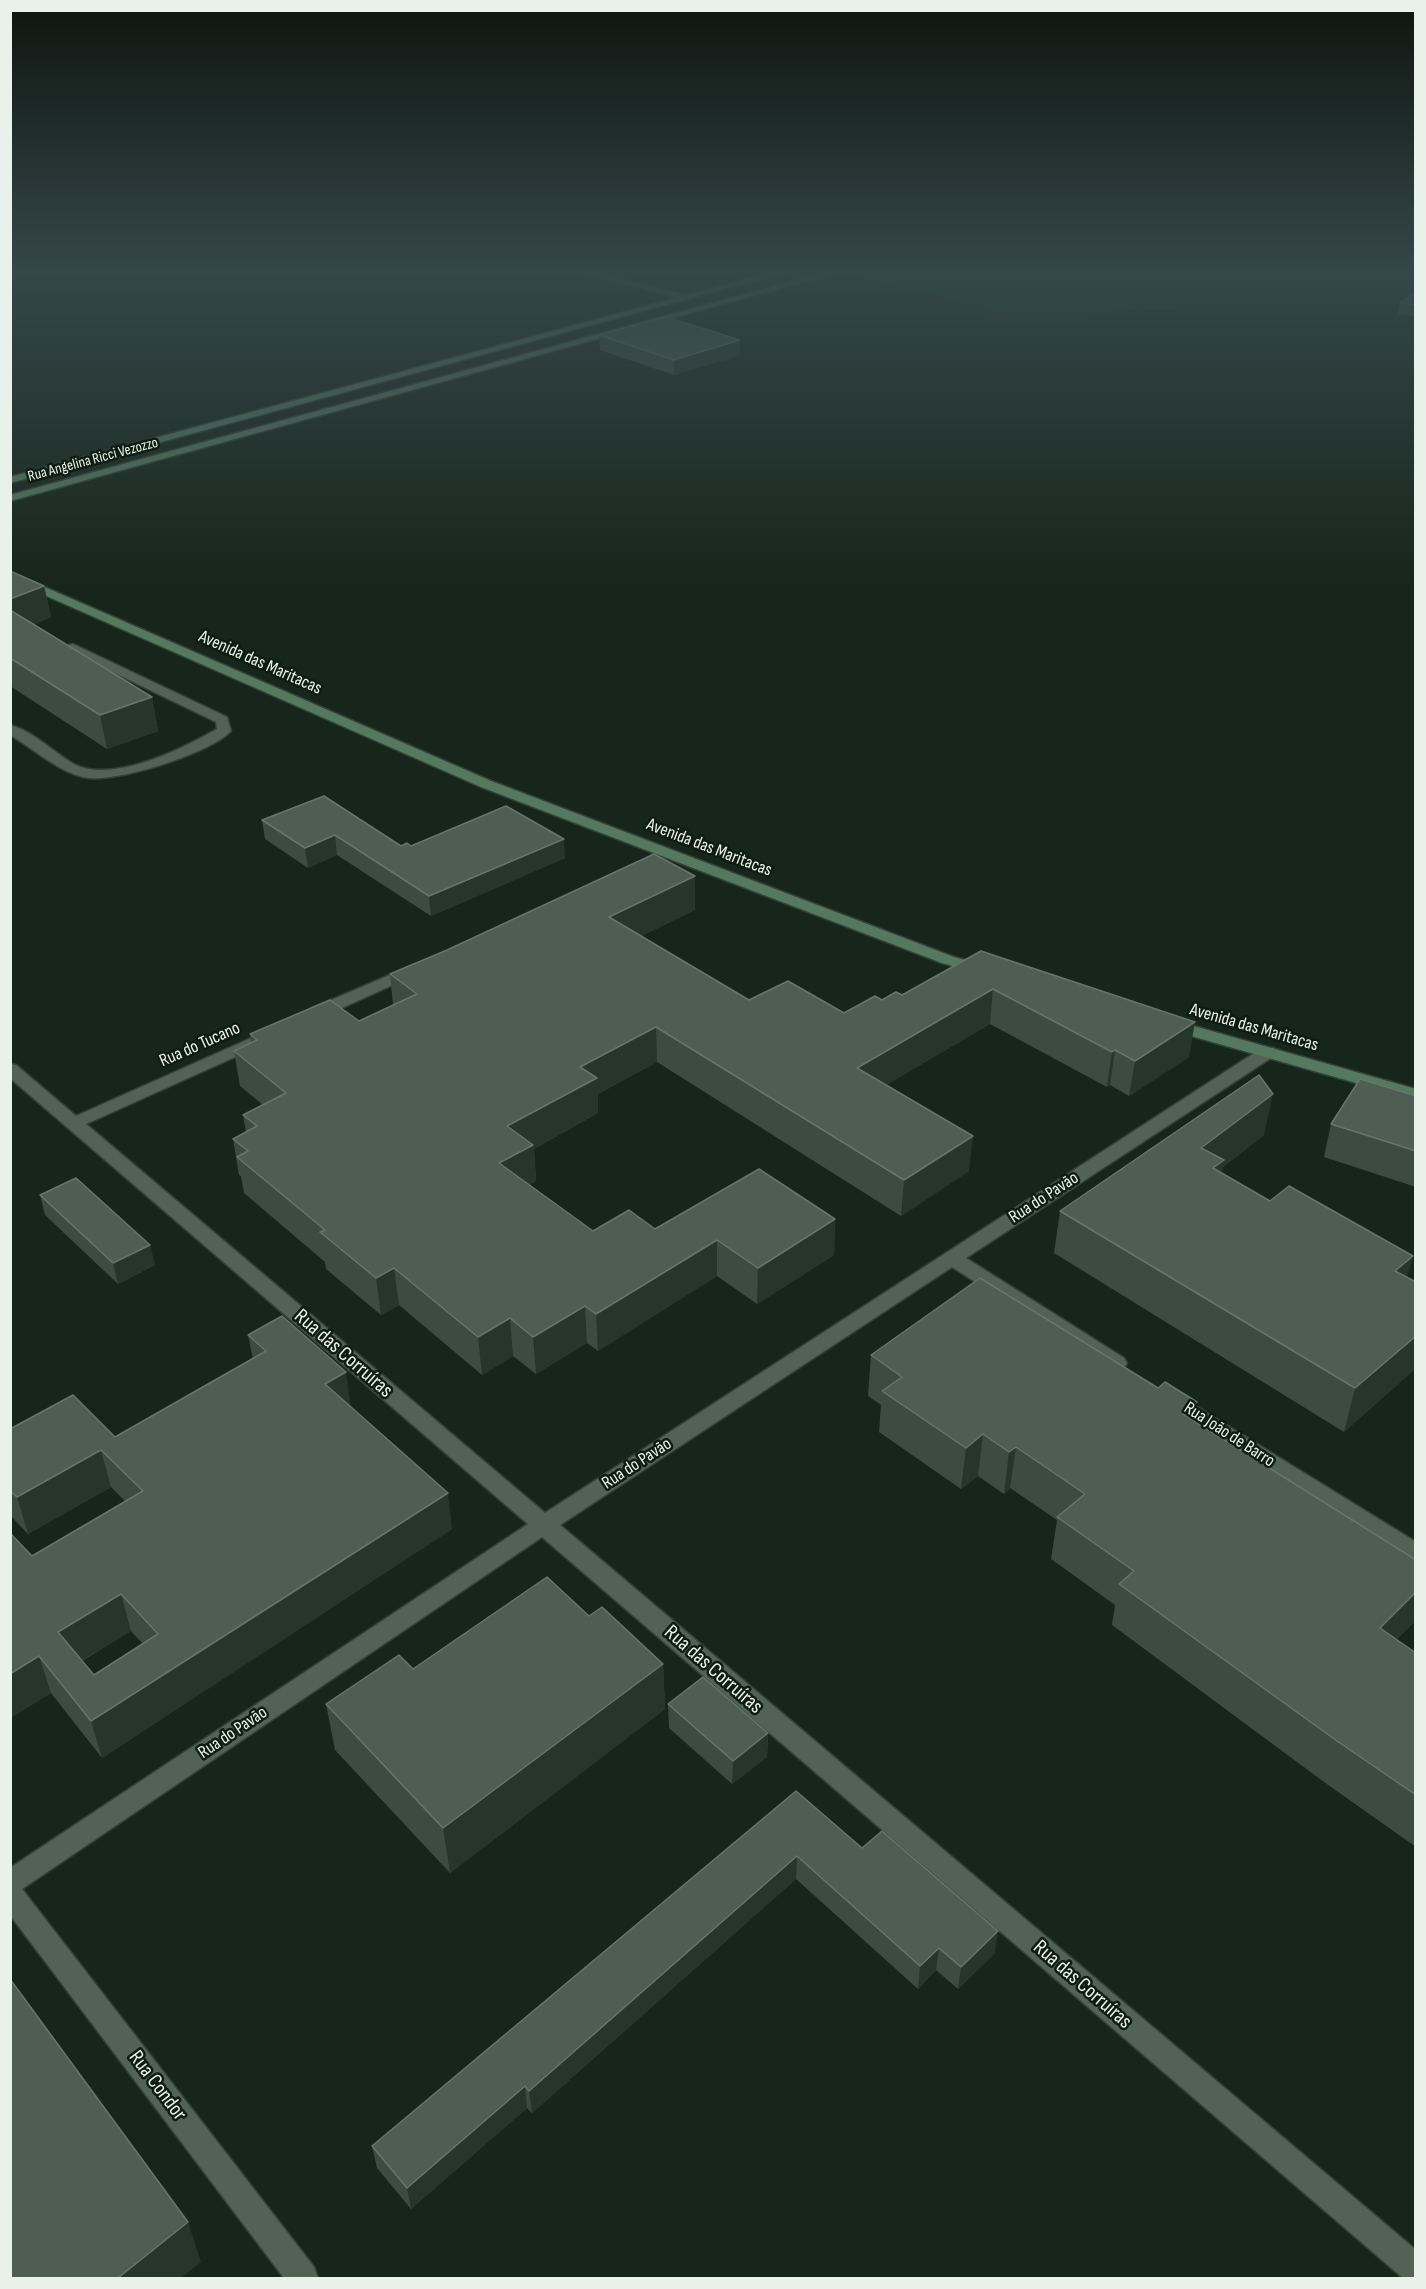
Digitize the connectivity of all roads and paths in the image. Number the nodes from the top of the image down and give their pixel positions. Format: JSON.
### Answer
{"nodes":[{"id":1,"x":393,"y":377,"type":"edge"},
{"id":2,"x":454,"y":377,"type":"edge"},
{"id":3,"x":10,"y":480,"type":"edge"},
{"id":4,"x":10,"y":498,"type":"edge"},
{"id":5,"x":10,"y":575,"type":"edge"},
{"id":6,"x":73,"y":648,"type":"edge"},
{"id":7,"x":10,"y":729,"type":"edge"},
{"id":8,"x":670,"y":854,"type":"junction"},
{"id":9,"x":648,"y":863,"type":"edge"},
{"id":10,"x":431,"y":961,"type":"edge"},
{"id":11,"x":994,"y":973,"type":"edge"},
{"id":12,"x":1154,"y":1019,"type":"edge"},
{"id":13,"x":301,"y":1020,"type":"edge"},
{"id":14,"x":280,"y":1030,"type":"edge"},
{"id":15,"x":1268,"y":1052,"type":"junction"},
{"id":16,"x":10,"y":1069,"type":"edge"},
{"id":17,"x":1416,"y":1095,"type":"edge"},
{"id":18,"x":74,"y":1123,"type":"junction"},
{"id":19,"x":952,"y":1258,"type":"junction"},
{"id":20,"x":1133,"y":1374,"type":"edge"},
{"id":21,"x":1164,"y":1393,"type":"edge"},
{"id":22,"x":543,"y":1525,"type":"junction"},
{"id":23,"x":1416,"y":1553,"type":"edge"},
{"id":24,"x":10,"y":1883,"type":"edge"},
{"id":25,"x":10,"y":1894,"type":"edge"},
{"id":26,"x":1416,"y":2270,"type":"edge"},
{"id":27,"x":303,"y":2278,"type":"edge"}],
"edges":[{"from":1,"to":3,"type":"main road","name":"Rua Angelina Ricci Vezozzo"},
{"from":2,"to":4,"type":"main road","name":"Rua Angelina Ricci Vezozzo"},
{"from":5,"to":8,"type":"main road","name":"Avenida das Maritacas"},
{"from":6,"to":7,"type":"street"},
{"from":8,"to":9,"type":"street"},
{"from":8,"to":11,"type":"main road","name":"Avenida das Maritacas"},
{"from":10,"to":13,"type":"street"},
{"from":12,"to":15,"type":"main road","name":"Avenida das Maritacas"},
{"from":14,"to":18,"type":"street","name":"Rua do Tucano"},
{"from":15,"to":17,"type":"main road","name":"Avenida das Maritacas"},
{"from":15,"to":19,"type":"street","name":"Rua do Pavão"},
{"from":16,"to":18,"type":"street","name":"Rua das Corruíras"},
{"from":18,"to":22,"type":"street","name":"Rua das Corruíras"},
{"from":19,"to":20,"type":"street"},
{"from":19,"to":22,"type":"street","name":"Rua do Pavão"},
{"from":21,"to":23,"type":"street","name":"Rua João de Barro"},
{"from":22,"to":24,"type":"street","name":"Rua do Pavão"},
{"from":22,"to":26,"type":"street","name":"Rua das Corruíras"},
{"from":25,"to":27,"type":"street","name":"Rua Condor"}]}
